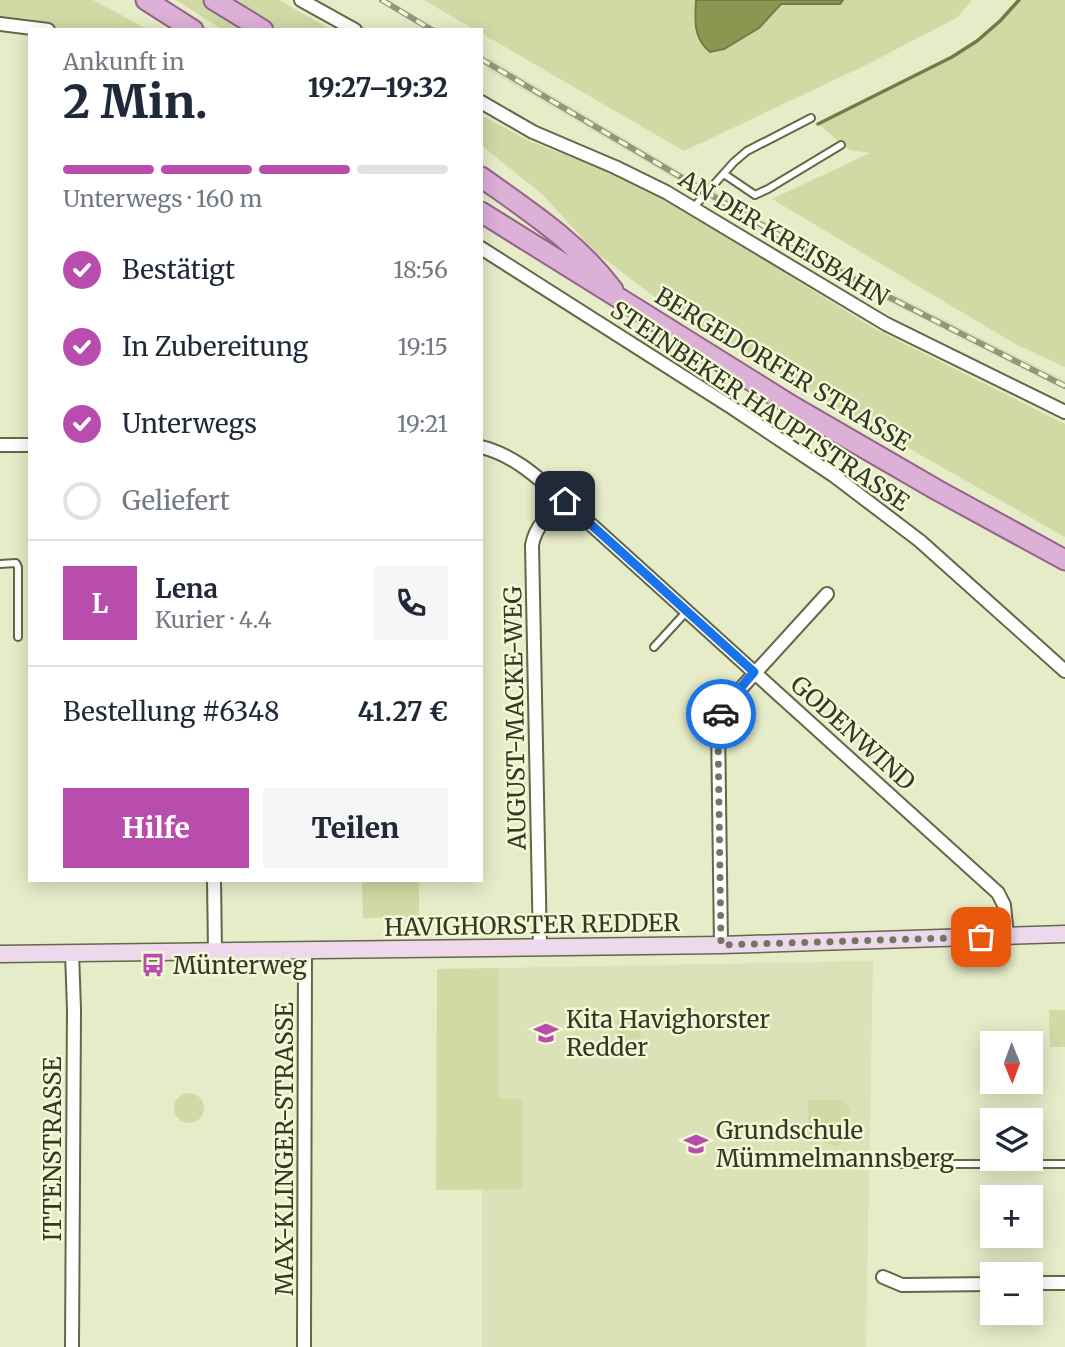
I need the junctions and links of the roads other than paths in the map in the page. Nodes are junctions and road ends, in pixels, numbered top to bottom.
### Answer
1 (214, 0) edge
2 (301, 0) edge
3 (145, 2) edge
4 (0, 24) edge
5 (32, 28) edge
6 (190, 28) edge
7 (260, 28) edge
8 (351, 28) edge
9 (483, 103) edge
10 (811, 118) dead end
11 (841, 145) dead end
12 (724, 174) junction
13 (483, 178) edge
14 (694, 208) junction
15 (483, 213) edge
16 (483, 249) edge
17 (620, 299) junction
18 (1065, 412) edge
19 (0, 445) edge
20 (28, 445) edge
21 (483, 447) edge
22 (565, 501) junction
23 (1065, 560) edge
24 (0, 564) edge
25 (827, 594) dead end
26 (687, 611) junction
27 (18, 637) dead end
28 (654, 647) dead end
29 (1065, 671) edge
30 (754, 672) junction
31 (214, 882) edge
32 (1065, 934) edge
33 (1007, 936) junction
34 (721, 945) junction
35 (540, 947) junction
36 (305, 950) junction
37 (215, 951) junction
38 (72, 952) junction
39 (0, 954) edge
40 (894, 1164) dead end
41 (1065, 1164) edge
42 (883, 1277) dead end
43 (1043, 1283) edge
44 (1065, 1283) edge
45 (980, 1284) edge
46 (72, 1347) edge
47 (304, 1347) edge

1 - 7 main road
2 - 8 street
3 - 6 main road
4 - 5 street
9 - 14 street, AN DER KREISBAHN
10 - 12 lane
11 - 12 lane
12 - 14 lane
13 - 17 main road
14 - 18 street, AN DER KREISBAHN
15 - 17 main road, BERGEDORFER STRASSE
16 - 29 street, STEINBEKER HAUPTSTRASSE
17 - 23 main road, BERGEDORFER STRASSE
19 - 20 street
21 - 22 street, GODENWIND
22 - 26 street, GODENWIND
22 - 35 street, AUGUST-MACKE-WEG
24 - 27 lane
25 - 30 street
26 - 28 lane
26 - 30 street, GODENWIND
30 - 33 street, GODENWIND
30 - 34 street
31 - 37 street
32 - 33 street, HAVIGHORSTER REDDER
33 - 34 street, HAVIGHORSTER REDDER
34 - 35 street, HAVIGHORSTER REDDER
35 - 36 street, HAVIGHORSTER REDDER
36 - 37 street, HAVIGHORSTER REDDER
36 - 47 street, MAX-KLINGER-STRASSE
37 - 38 street, HAVIGHORSTER REDDER
38 - 39 street, HAVIGHORSTER REDDER
38 - 46 street, ITTENSTRASSE
40 - 41 lane
42 - 45 street
43 - 44 street

